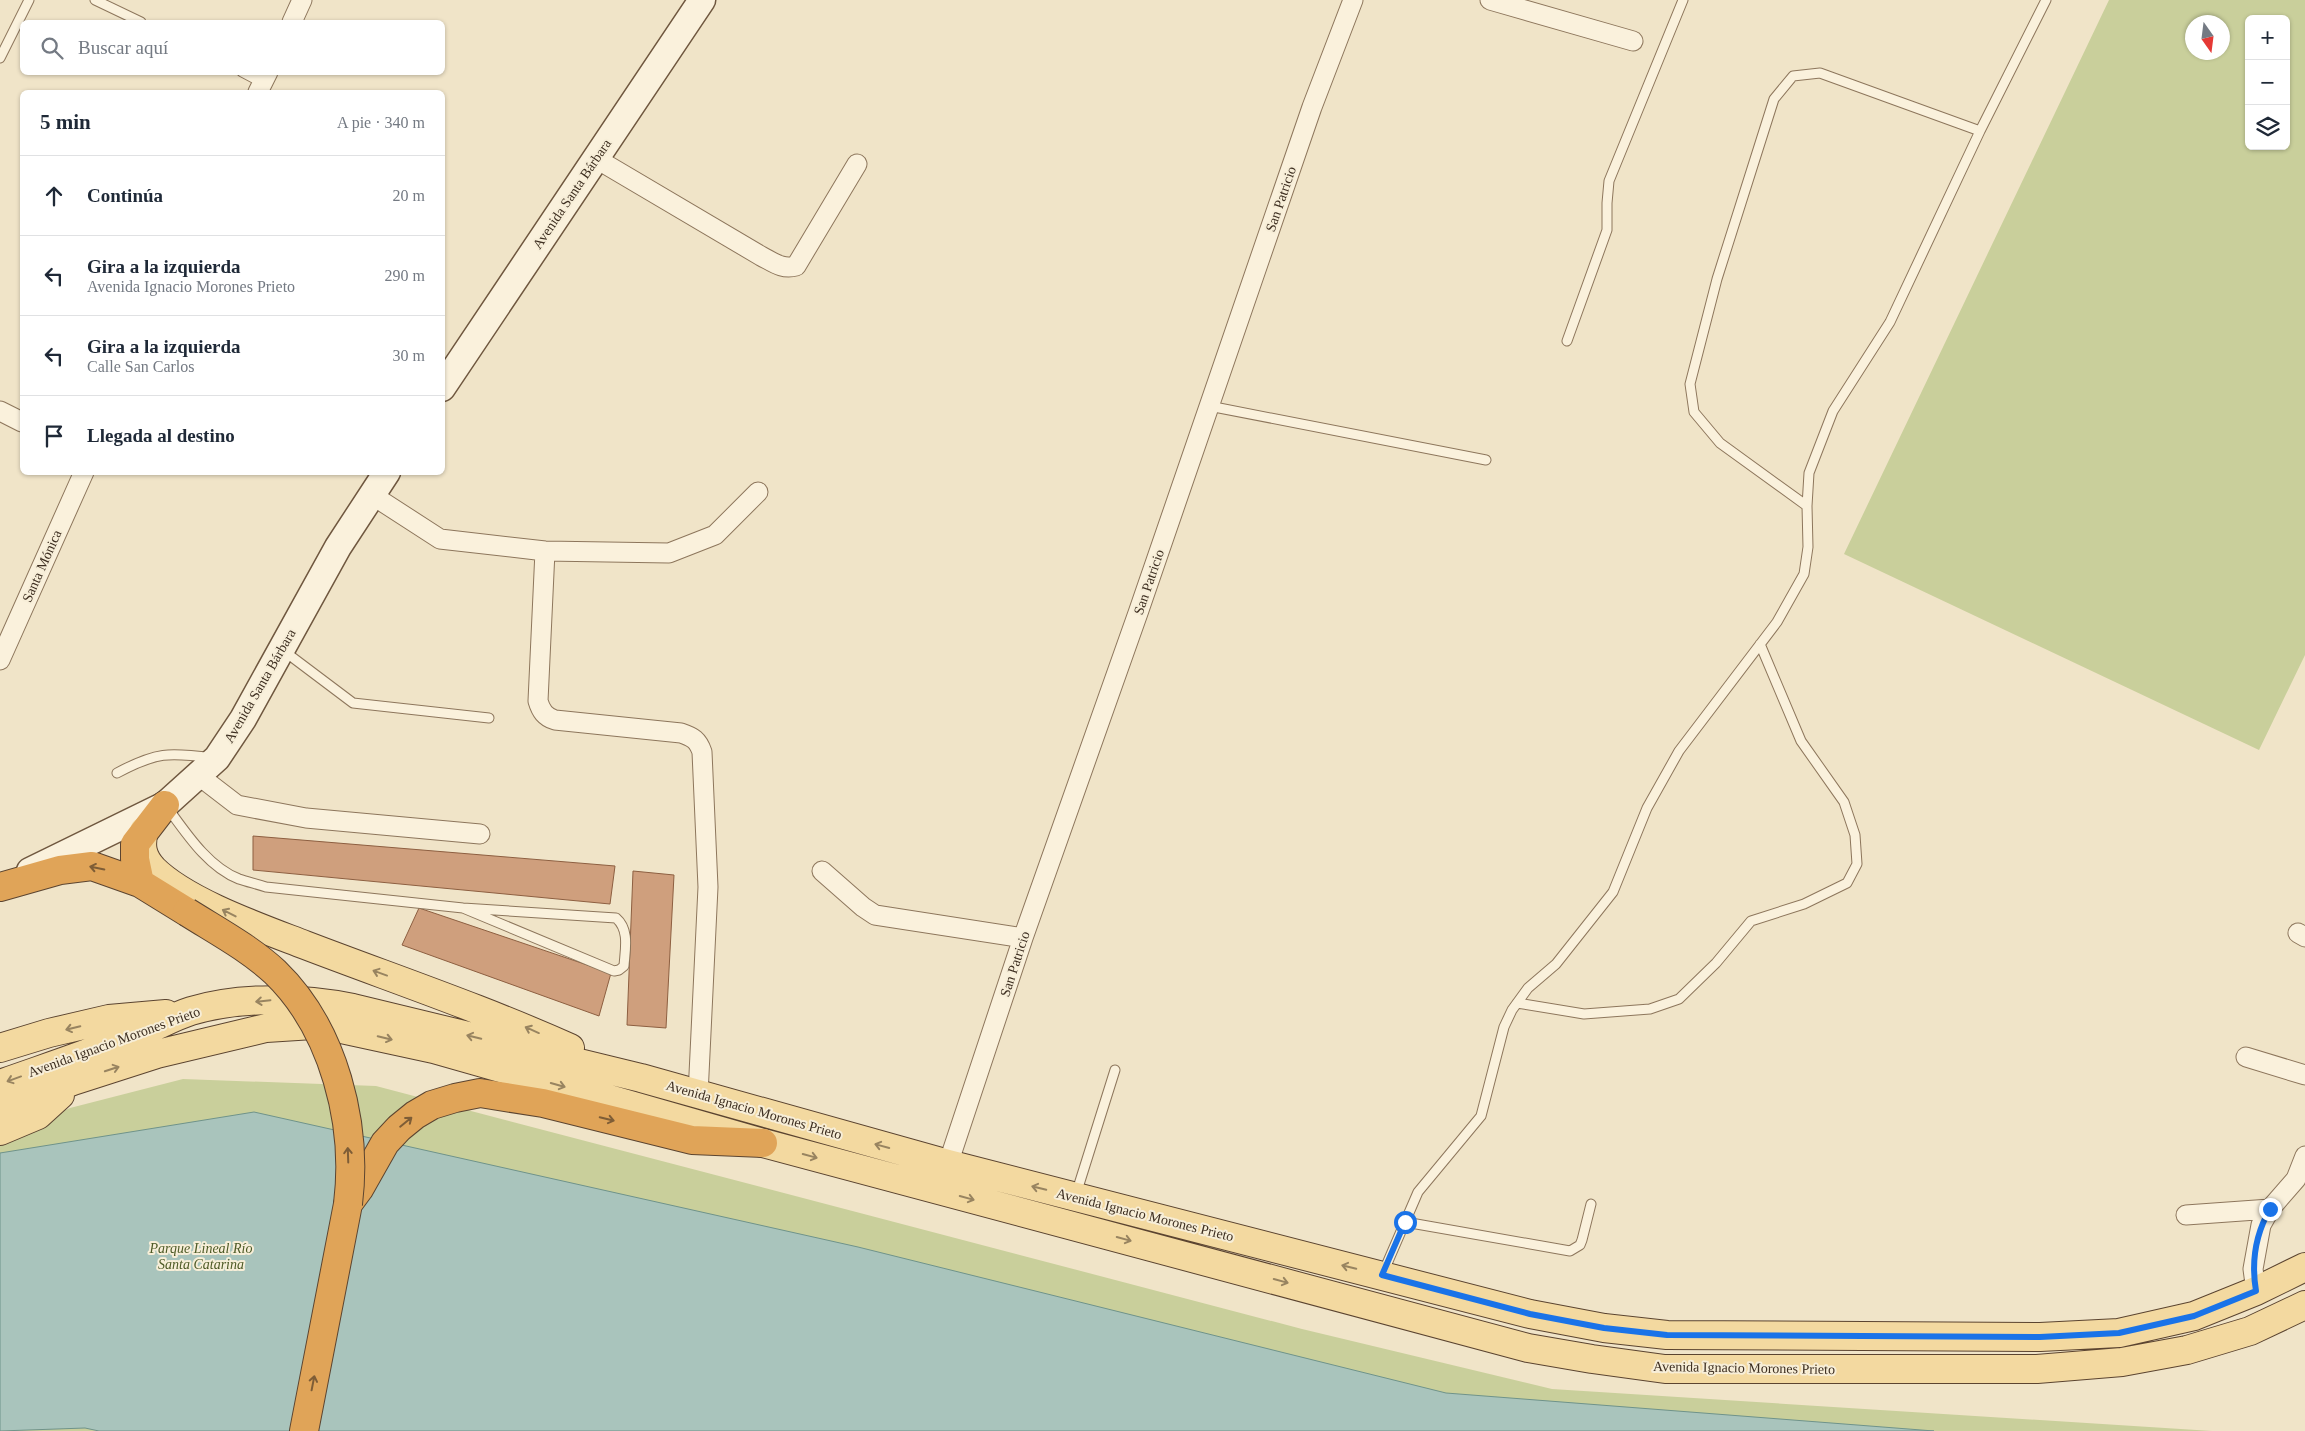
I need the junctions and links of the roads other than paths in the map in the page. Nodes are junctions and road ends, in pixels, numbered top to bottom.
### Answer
1 (29, 0) edge
2 (95, 0) edge
3 (302, 0) edge
4 (702, 0) edge
5 (1353, 0) edge
6 (1490, 0) edge
7 (1683, 0) edge
8 (2046, 0) edge
9 (136, 20) edge
10 (293, 20) edge
11 (1633, 41) dead end
12 (0, 58) edge
13 (248, 75) edge
14 (263, 83) edge
15 (1980, 131) junction
16 (595, 158) junction
17 (857, 164) dead end
18 (1566, 341) dead end
19 (445, 383) edge
20 (1209, 406) junction
21 (0, 411) edge
22 (20, 421) edge
23 (1486, 460) dead end
24 (83, 475) edge
25 (385, 475) edge
26 (758, 492) dead end
27 (372, 495) junction
28 (1807, 506) junction
29 (545, 551) junction
30 (1760, 644) junction
31 (282, 649) junction
32 (0, 660) edge
33 (489, 718) dead end
34 (207, 767) junction
35 (117, 773) dead end
36 (165, 805) junction
37 (144, 830) junction
38 (480, 834) dead end
39 (822, 871) dead end
40 (140, 883) junction
41 (0, 886) edge
42 (463, 908) junction
43 (1023, 938) junction
44 (1517, 1003) junction
45 (190, 1011) junction
46 (0, 1048) edge
47 (2246, 1057) dead end
48 (1116, 1070) dead end
49 (2305, 1075) edge
50 (641, 1078) junction
51 (73, 1081) junction
52 (0, 1084) edge
53 (698, 1095) junction
54 (0, 1109) edge
55 (0, 1131) edge
56 (763, 1143) junction
57 (2305, 1156) edge
58 (948, 1164) junction
59 (2300, 1186) edge
60 (1076, 1197) junction
61 (348, 1204) junction
62 (1591, 1204) dead end
63 (2270, 1209) junction
64 (2186, 1215) dead end
65 (1405, 1222) junction
66 (2305, 1266) edge
67 (1382, 1275) junction
68 (2256, 1291) junction
69 (2305, 1305) edge
70 (304, 1431) edge

1 - 12 lane
2 - 9 lane
3 - 10 street
4 - 16 street, Avenida Santa Bárbara
5 - 20 street, San Patricio
6 - 11 street
7 - 18 lane
8 - 15 lane
13 - 14 lane
15 - 28 lane
15 - 28 lane
16 - 17 street
16 - 19 street, Avenida Santa Bárbara
20 - 23 lane
20 - 43 street, San Patricio
21 - 22 street
24 - 32 street, Santa Mónica
25 - 27 street, Avenida Santa Bárbara
26 - 29 street
27 - 29 street
27 - 31 street, Avenida Santa Bárbara
28 - 30 lane
29 - 53 street
30 - 44 lane
30 - 44 lane
31 - 33 lane
31 - 34 street, Avenida Santa Bárbara
34 - 35 lane
34 - 36 street, Avenida Santa Bárbara
34 - 38 street
36 - 37 highway
36 - 41 street, Avenida Santa Bárbara
36 - 42 lane
37 - 40 highway
50 -> 37 main road
39 - 43 street
40 -> 41 highway
61 -> 40 highway, bridge
42 - 42 lane
43 - 58 street, San Patricio
44 - 65 lane
45 -> 46 main road
50 -> 45 main road, Avenida Ignacio Morones Prieto
45 -> 52 main road, Avenida Ignacio Morones Prieto
47 - 49 street
48 - 60 lane
50 - 53 main road, Avenida Ignacio Morones Prieto
51 - 54 main road, Avenida Ignacio Morones Prieto
51 - 55 main road
51 -> 56 main road, Avenida Ignacio Morones Prieto
58 -> 53 main road, Avenida Ignacio Morones Prieto
61 -> 56 highway
56 -> 69 main road, Avenida Ignacio Morones Prieto
57 - 59 street
60 -> 58 main road, Avenida Ignacio Morones Prieto
59 - 63 street
67 -> 60 main road, Avenida Ignacio Morones Prieto
70 -> 61 highway
62 - 65 lane
63 - 64 street
63 - 68 street
65 - 67 lane
66 - 68 main road, Avenida Ignacio Morones Prieto
67 - 68 main road, Avenida Ignacio Morones Prieto

